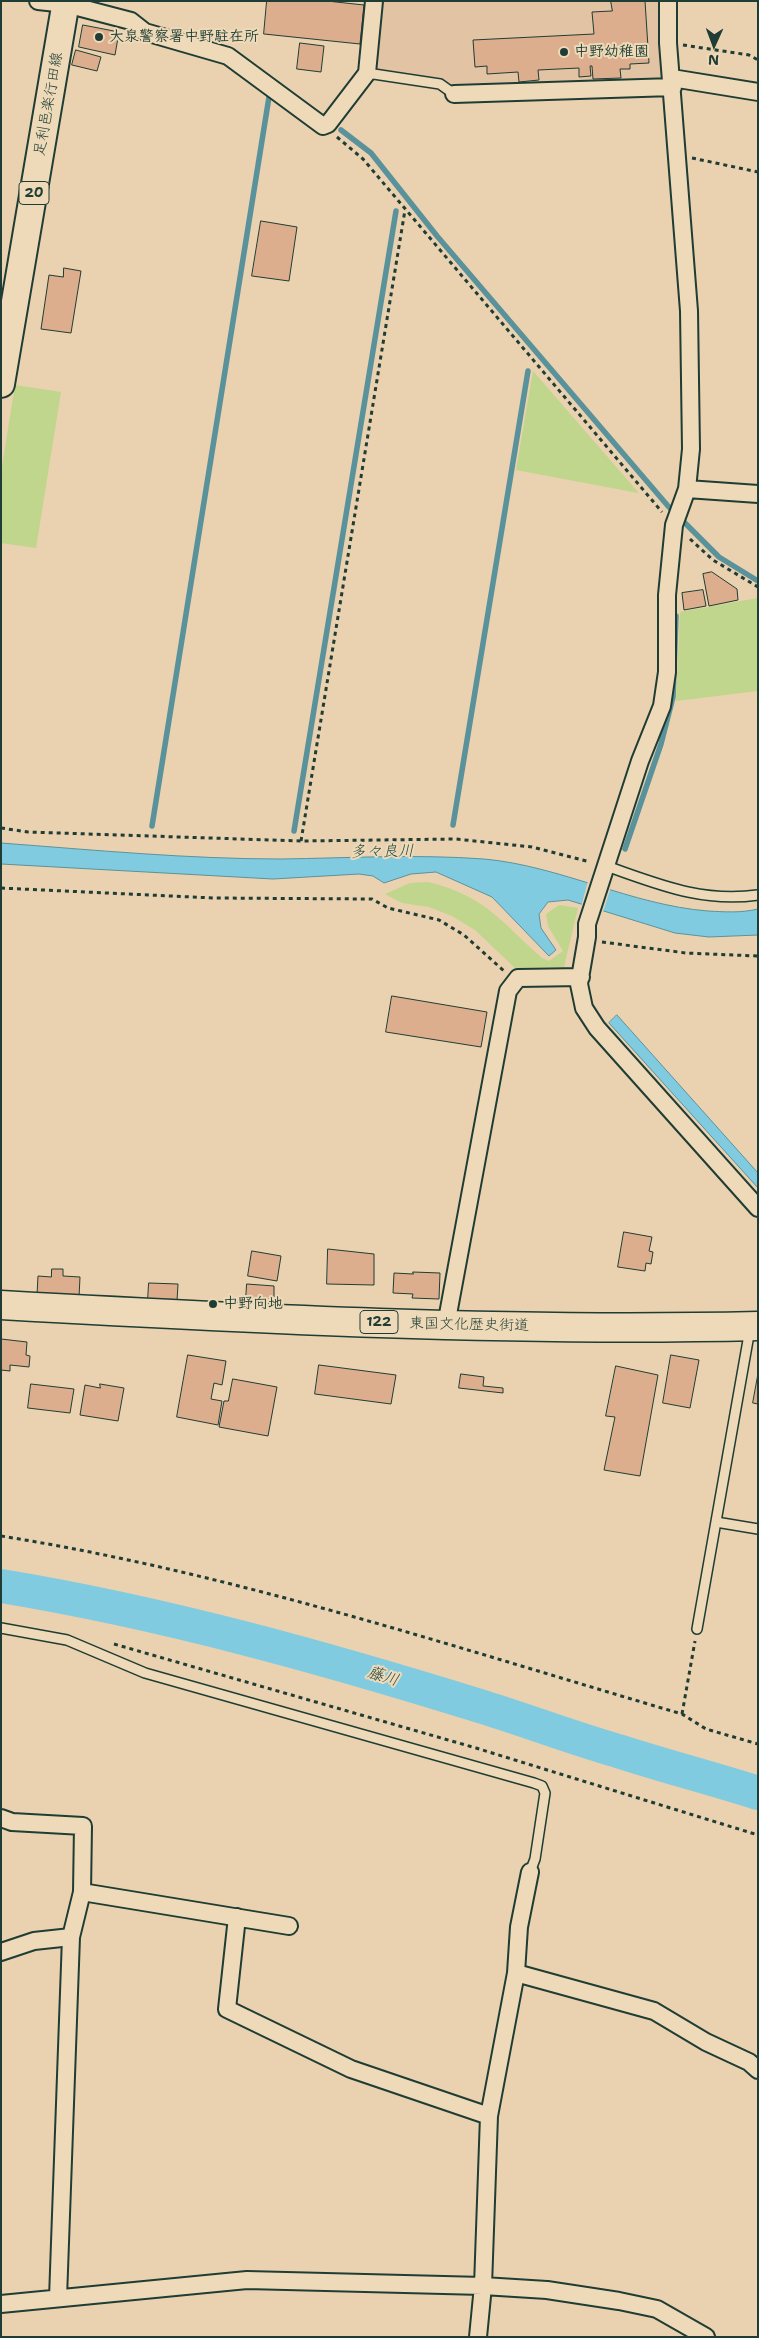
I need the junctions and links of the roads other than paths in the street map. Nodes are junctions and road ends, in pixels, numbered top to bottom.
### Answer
1 (38, 1) edge
2 (374, 1) edge
3 (668, 1) edge
4 (66, 2) edge
5 (367, 73) junction
6 (672, 83) junction
7 (758, 92) edge
8 (454, 94) joint
9 (1, 384) edge
10 (687, 489) junction
11 (758, 494) edge
12 (604, 869) junction
13 (758, 895) edge
14 (581, 977) junction
15 (758, 1208) edge
16 (1, 1304) edge
17 (446, 1325) junction
18 (754, 1326) edge
19 (716, 1522) junction
20 (758, 1529) edge
21 (1, 1628) edge
22 (697, 1629) road end
23 (1, 1818) edge
24 (530, 1872) joint
25 (82, 1892) junction
26 (237, 1917) junction
27 (289, 1926) dead end
28 (72, 1937) junction
29 (1, 1952) edge
30 (516, 1973) junction
31 (758, 2070) edge
32 (489, 2116) junction
33 (483, 2286) junction
34 (58, 2298) junction
35 (1, 2304) edge
36 (478, 2337) edge
37 (706, 2337) edge

1 - 4 street
2 - 5 street
3 - 6 street
4 - 5 street
4 - 9 main road, 足利邑楽行田線 / 20
5 - 8 lane
6 - 7 street
6 - 8 street
6 - 10 street
10 - 11 street
10 - 12 street
12 - 13 lane
12 - 14 street
14 - 15 street
14 - 17 street
16 - 17 highway, 東国文化歴史街道 / 122
17 - 18 highway, 東国文化歴史街道 / 122
18 - 19 lane
19 - 20 lane
19 - 22 lane
21 - 24 lane
23 - 25 street
24 - 30 street
25 - 26 street
25 - 28 street
26 - 27 street
26 - 32 street
28 - 29 street
28 - 34 street
30 - 31 street
30 - 32 street
32 - 33 street
33 - 34 street
33 - 36 street
33 - 37 street
34 - 35 street

